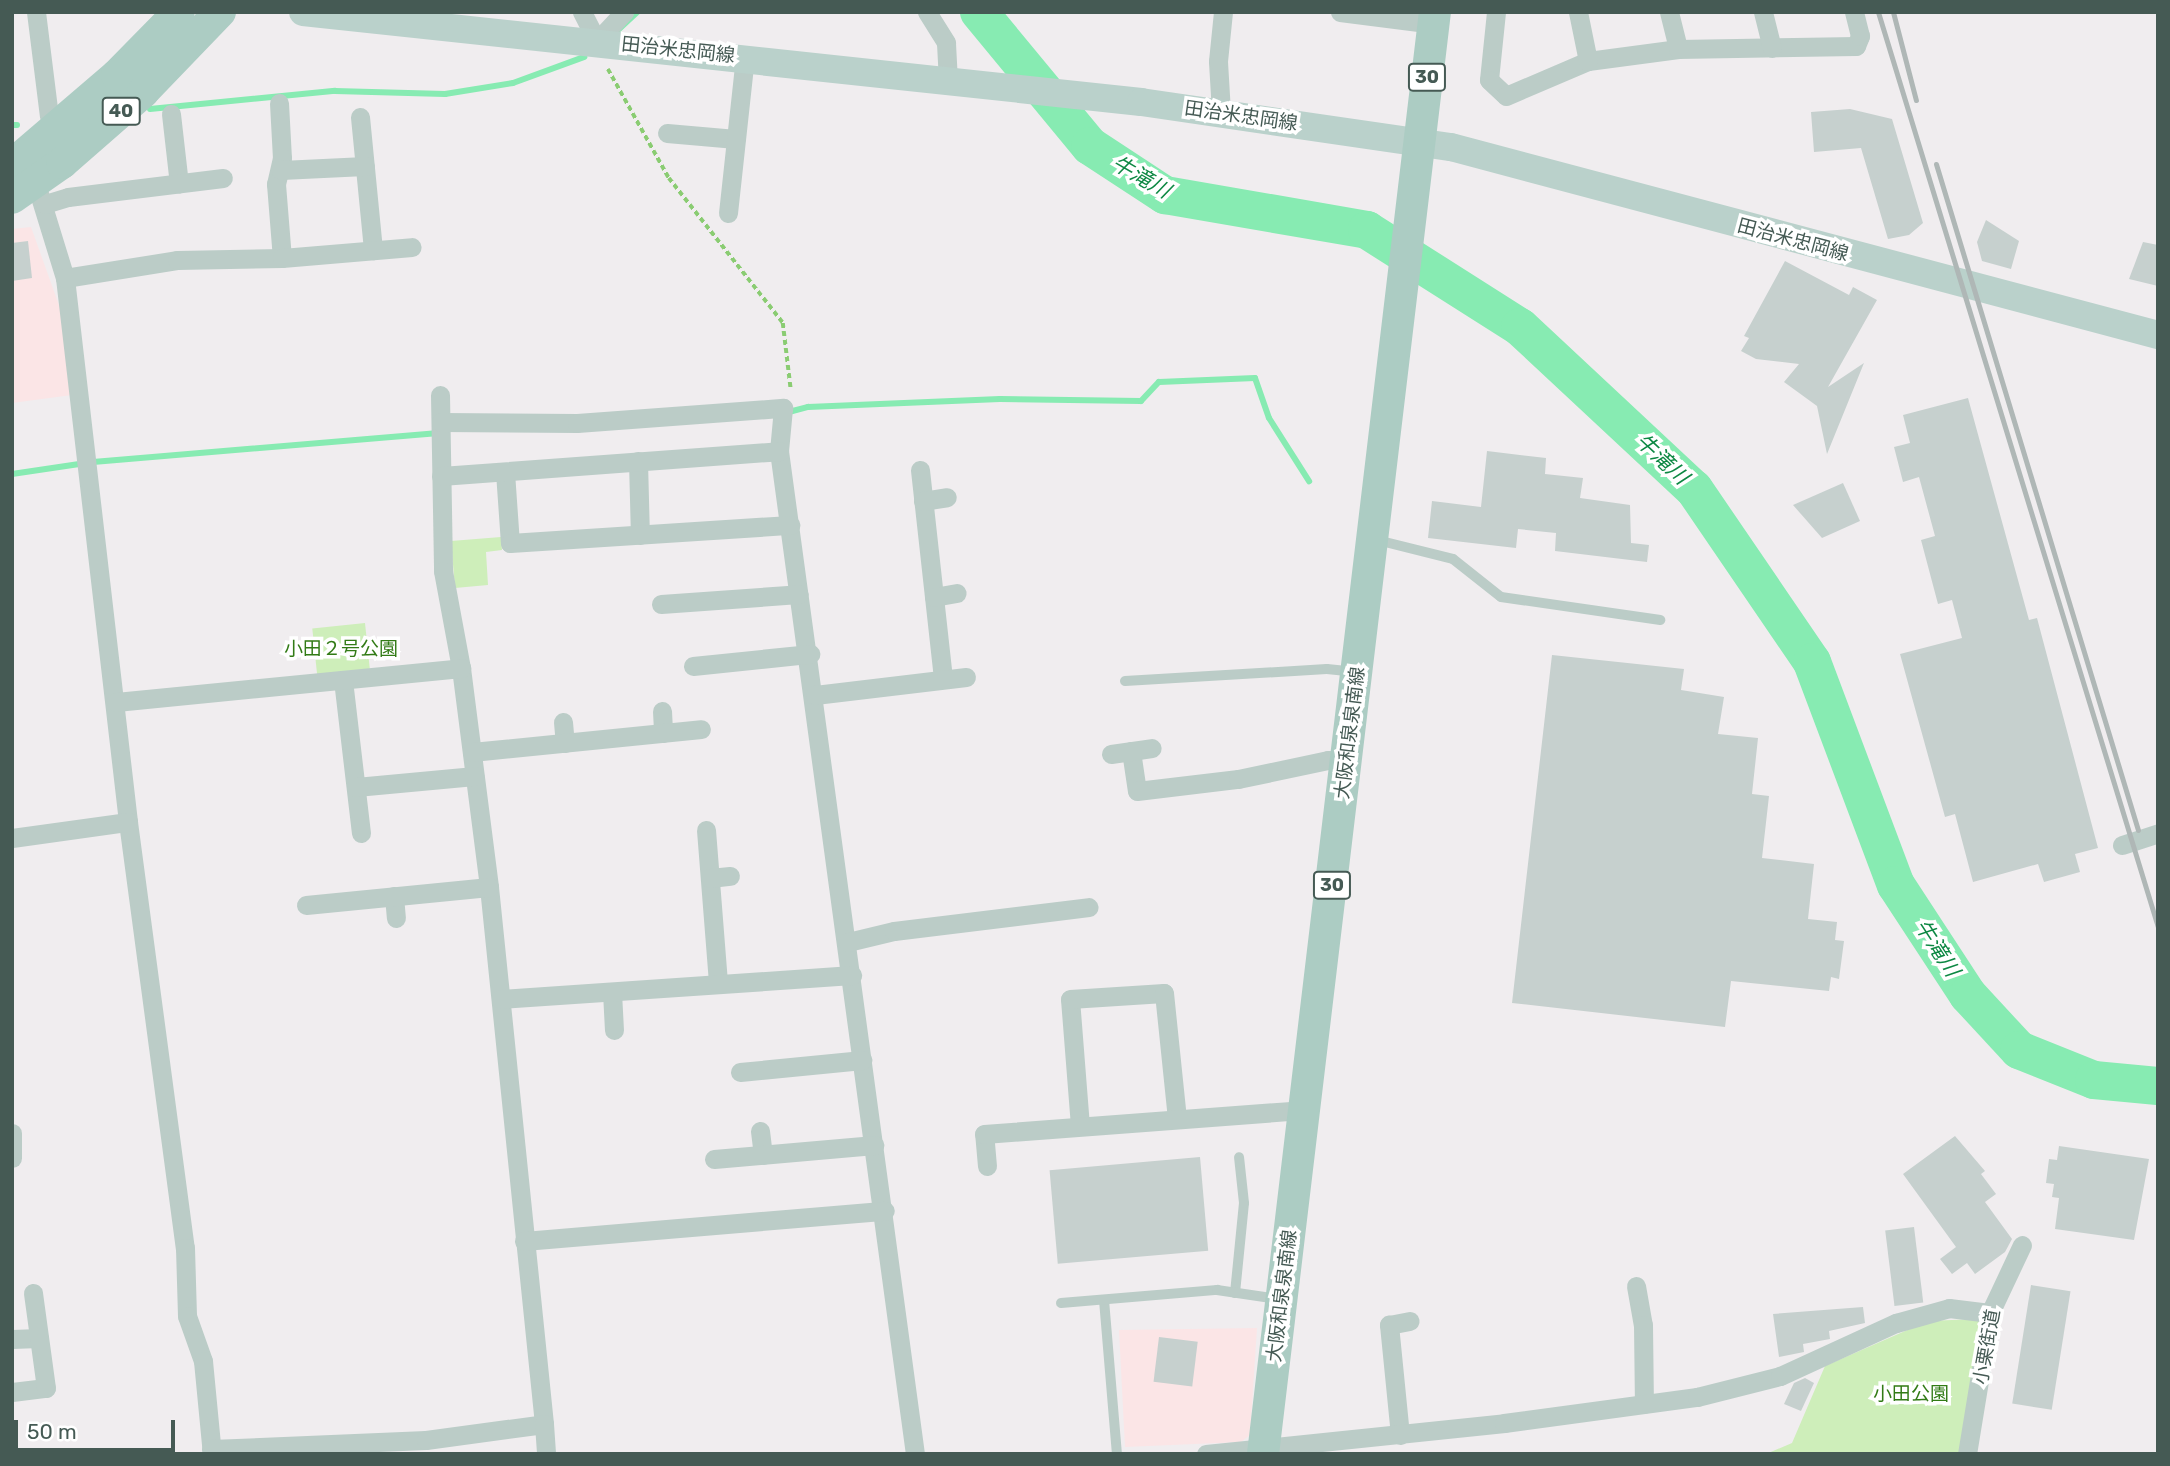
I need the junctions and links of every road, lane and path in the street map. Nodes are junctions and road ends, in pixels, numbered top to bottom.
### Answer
1 (36, 12) edge
2 (179, 12) edge
3 (220, 12) edge
4 (303, 12) edge
5 (582, 12) edge
6 (624, 12) edge
7 (927, 12) edge
8 (1223, 12) edge
9 (1340, 12) edge
10 (1496, 12) edge
11 (1578, 12) edge
12 (1669, 12) edge
13 (1763, 12) edge
14 (1854, 12) edge
15 (1434, 18) edge
16 (597, 41) junction
17 (1678, 48) junction
18 (1772, 48) junction
19 (745, 57) junction
20 (1588, 61) junction
21 (948, 82) junction
22 (279, 103) dead end
23 (1221, 112) junction
24 (171, 114) dead end
25 (49, 117) dead end
26 (360, 117) dead end
27 (667, 133) dead end
28 (736, 139) junction
29 (1421, 142) junction
30 (365, 166) junction
31 (281, 170) junction
32 (223, 178) dead end
33 (26, 181) edge
34 (179, 184) junction
35 (729, 213) dead end
36 (412, 247) dead end
37 (373, 250) junction
38 (282, 258) junction
39 (65, 278) junction
40 (2158, 335) edge
41 (440, 395) dead end
42 (782, 413) junction
43 (441, 430) junction
44 (779, 451) junction
45 (638, 461) junction
46 (920, 470) dead end
47 (505, 471) junction
48 (441, 476) junction
49 (947, 497) dead end
50 (923, 500) junction
51 (790, 525) junction
52 (640, 535) junction
53 (1373, 540) junction
54 (957, 593) dead end
55 (799, 594) junction
56 (934, 597) junction
57 (661, 604) dead end
58 (1660, 620) dead end
59 (810, 654) junction
60 (693, 666) dead end
61 (461, 668) junction
62 (1358, 672) junction
63 (966, 677) dead end
64 (343, 680) junction
65 (943, 680) junction
66 (1125, 681) dead end
67 (815, 695) junction
68 (116, 702) junction
69 (662, 711) dead end
70 (563, 722) dead end
71 (701, 729) dead end
72 (663, 733) junction
73 (565, 743) junction
74 (1152, 748) dead end
75 (1131, 751) junction
76 (472, 752) junction
77 (1111, 754) dead end
78 (1346, 762) junction
79 (474, 776) junction
80 (356, 787) junction
81 (128, 822) junction
82 (706, 831) dead end
83 (361, 833) dead end
84 (2158, 833) edge
85 (12, 838) edge
86 (2122, 845) dead end
87 (730, 876) dead end
88 (710, 878) junction
89 (489, 887) junction
90 (394, 897) junction
91 (306, 905) dead end
92 (1088, 907) dead end
93 (396, 918) dead end
94 (848, 942) junction
95 (852, 975) junction
96 (718, 984) junction
97 (612, 992) junction
98 (501, 999) junction
99 (614, 1030) dead end
100 (862, 1060) junction
101 (740, 1072) dead end
102 (1305, 1110) junction
103 (1177, 1118) junction
104 (1080, 1126) junction
105 (760, 1131) dead end
106 (12, 1133) edge
107 (874, 1145) junction
108 (763, 1155) junction
109 (1239, 1157) dead end
110 (12, 1158) edge
111 (714, 1159) dead end
112 (987, 1166) dead end
113 (885, 1211) junction
114 (524, 1241) junction
115 (2022, 1245) dead end
116 (1636, 1286) dead end
117 (33, 1293) dead end
118 (1235, 1293) junction
119 (1104, 1300) junction
120 (1282, 1300) junction
121 (1061, 1303) dead end
122 (1990, 1313) junction
123 (1410, 1321) dead end
124 (39, 1338) junction
125 (12, 1339) edge
126 (12, 1392) edge
127 (1644, 1404) junction
128 (544, 1424) junction
129 (1401, 1435) junction
130 (427, 1447) edge
131 (211, 1452) edge
132 (1263, 1452) edge
133 (546, 1454) edge
134 (915, 1454) edge
135 (1118, 1454) edge
136 (1206, 1454) edge
137 (1967, 1454) edge

1 - 25 street
2 - 33 main road, 40
3 - 33 main road, 40
4 - 16 main road, 田治米忠岡線
5 - 16 street
6 - 16 street
7 - 21 street
8 - 23 street
9 - 15 street
10 - 20 street
11 - 20 street
12 - 17 street
13 - 18 street
14 - 18 street
15 - 29 main road, 大阪和泉泉南線 / 30
16 - 19 main road, 田治米忠岡線
16 - 42 path
17 - 18 street
17 - 20 street
19 - 21 main road, 田治米忠岡線
19 - 28 street
21 - 23 main road, 田治米忠岡線
22 - 31 street
23 - 29 main road, 田治米忠岡線
24 - 34 street
26 - 30 street
27 - 28 street
28 - 35 street
29 - 40 main road, 田治米忠岡線
29 - 53 main road, 大阪和泉泉南線 / 30
30 - 31 street
30 - 37 street
31 - 38 street
32 - 34 street
33 - 34 street
33 - 39 street
36 - 37 street
37 - 38 street
38 - 39 street
39 - 68 street
41 - 43 street
42 - 43 street
42 - 44 street
43 - 48 street
44 - 45 street
44 - 51 street
45 - 47 street
45 - 52 street
46 - 50 street
47 - 48 street
47 - 52 street
48 - 61 street
49 - 50 street
50 - 56 street
51 - 52 street
51 - 55 street
53 - 58 lane
53 - 62 main road, 大阪和泉泉南線 / 30
54 - 56 street
55 - 57 street
55 - 59 street
56 - 65 street
59 - 60 street
59 - 67 street
61 - 64 street
61 - 76 street
62 - 66 lane
62 - 78 main road, 大阪和泉泉南線 / 30
63 - 65 street
64 - 68 street
64 - 80 street
65 - 67 street
67 - 94 street
68 - 81 street
69 - 72 street
70 - 73 street
71 - 72 street
72 - 73 street
73 - 76 street
74 - 75 street
75 - 77 street
75 - 78 street
76 - 79 street
78 - 102 main road, 大阪和泉泉南線 / 30
79 - 80 street
79 - 89 street
80 - 83 street
81 - 85 street
81 - 131 street
82 - 88 street
84 - 86 street
87 - 88 street
88 - 96 street
89 - 90 street
89 - 98 street
90 - 91 street
90 - 93 street
92 - 94 street
94 - 95 street
95 - 96 street
95 - 100 street
96 - 97 street
97 - 98 street
97 - 99 street
98 - 114 street
100 - 101 street
100 - 107 street
102 - 103 street
102 - 120 main road, 大阪和泉泉南線 / 30
103 - 104 street
103 - 104 street
104 - 112 street
105 - 108 street
106 - 110 street
107 - 108 street
107 - 113 street
108 - 111 street
109 - 118 lane
113 - 114 street
113 - 134 street
114 - 128 street
115 - 122 street, 小栗街道
116 - 127 street
117 - 124 street
118 - 119 lane
118 - 120 lane
119 - 121 lane
119 - 135 lane
120 - 132 main road, 大阪和泉泉南線 / 30
122 - 127 street
122 - 137 street, 小栗街道
123 - 129 street
124 - 125 street
124 - 126 street
127 - 129 street
128 - 130 street
128 - 133 street
129 - 132 street
130 - 131 street
132 - 136 street

